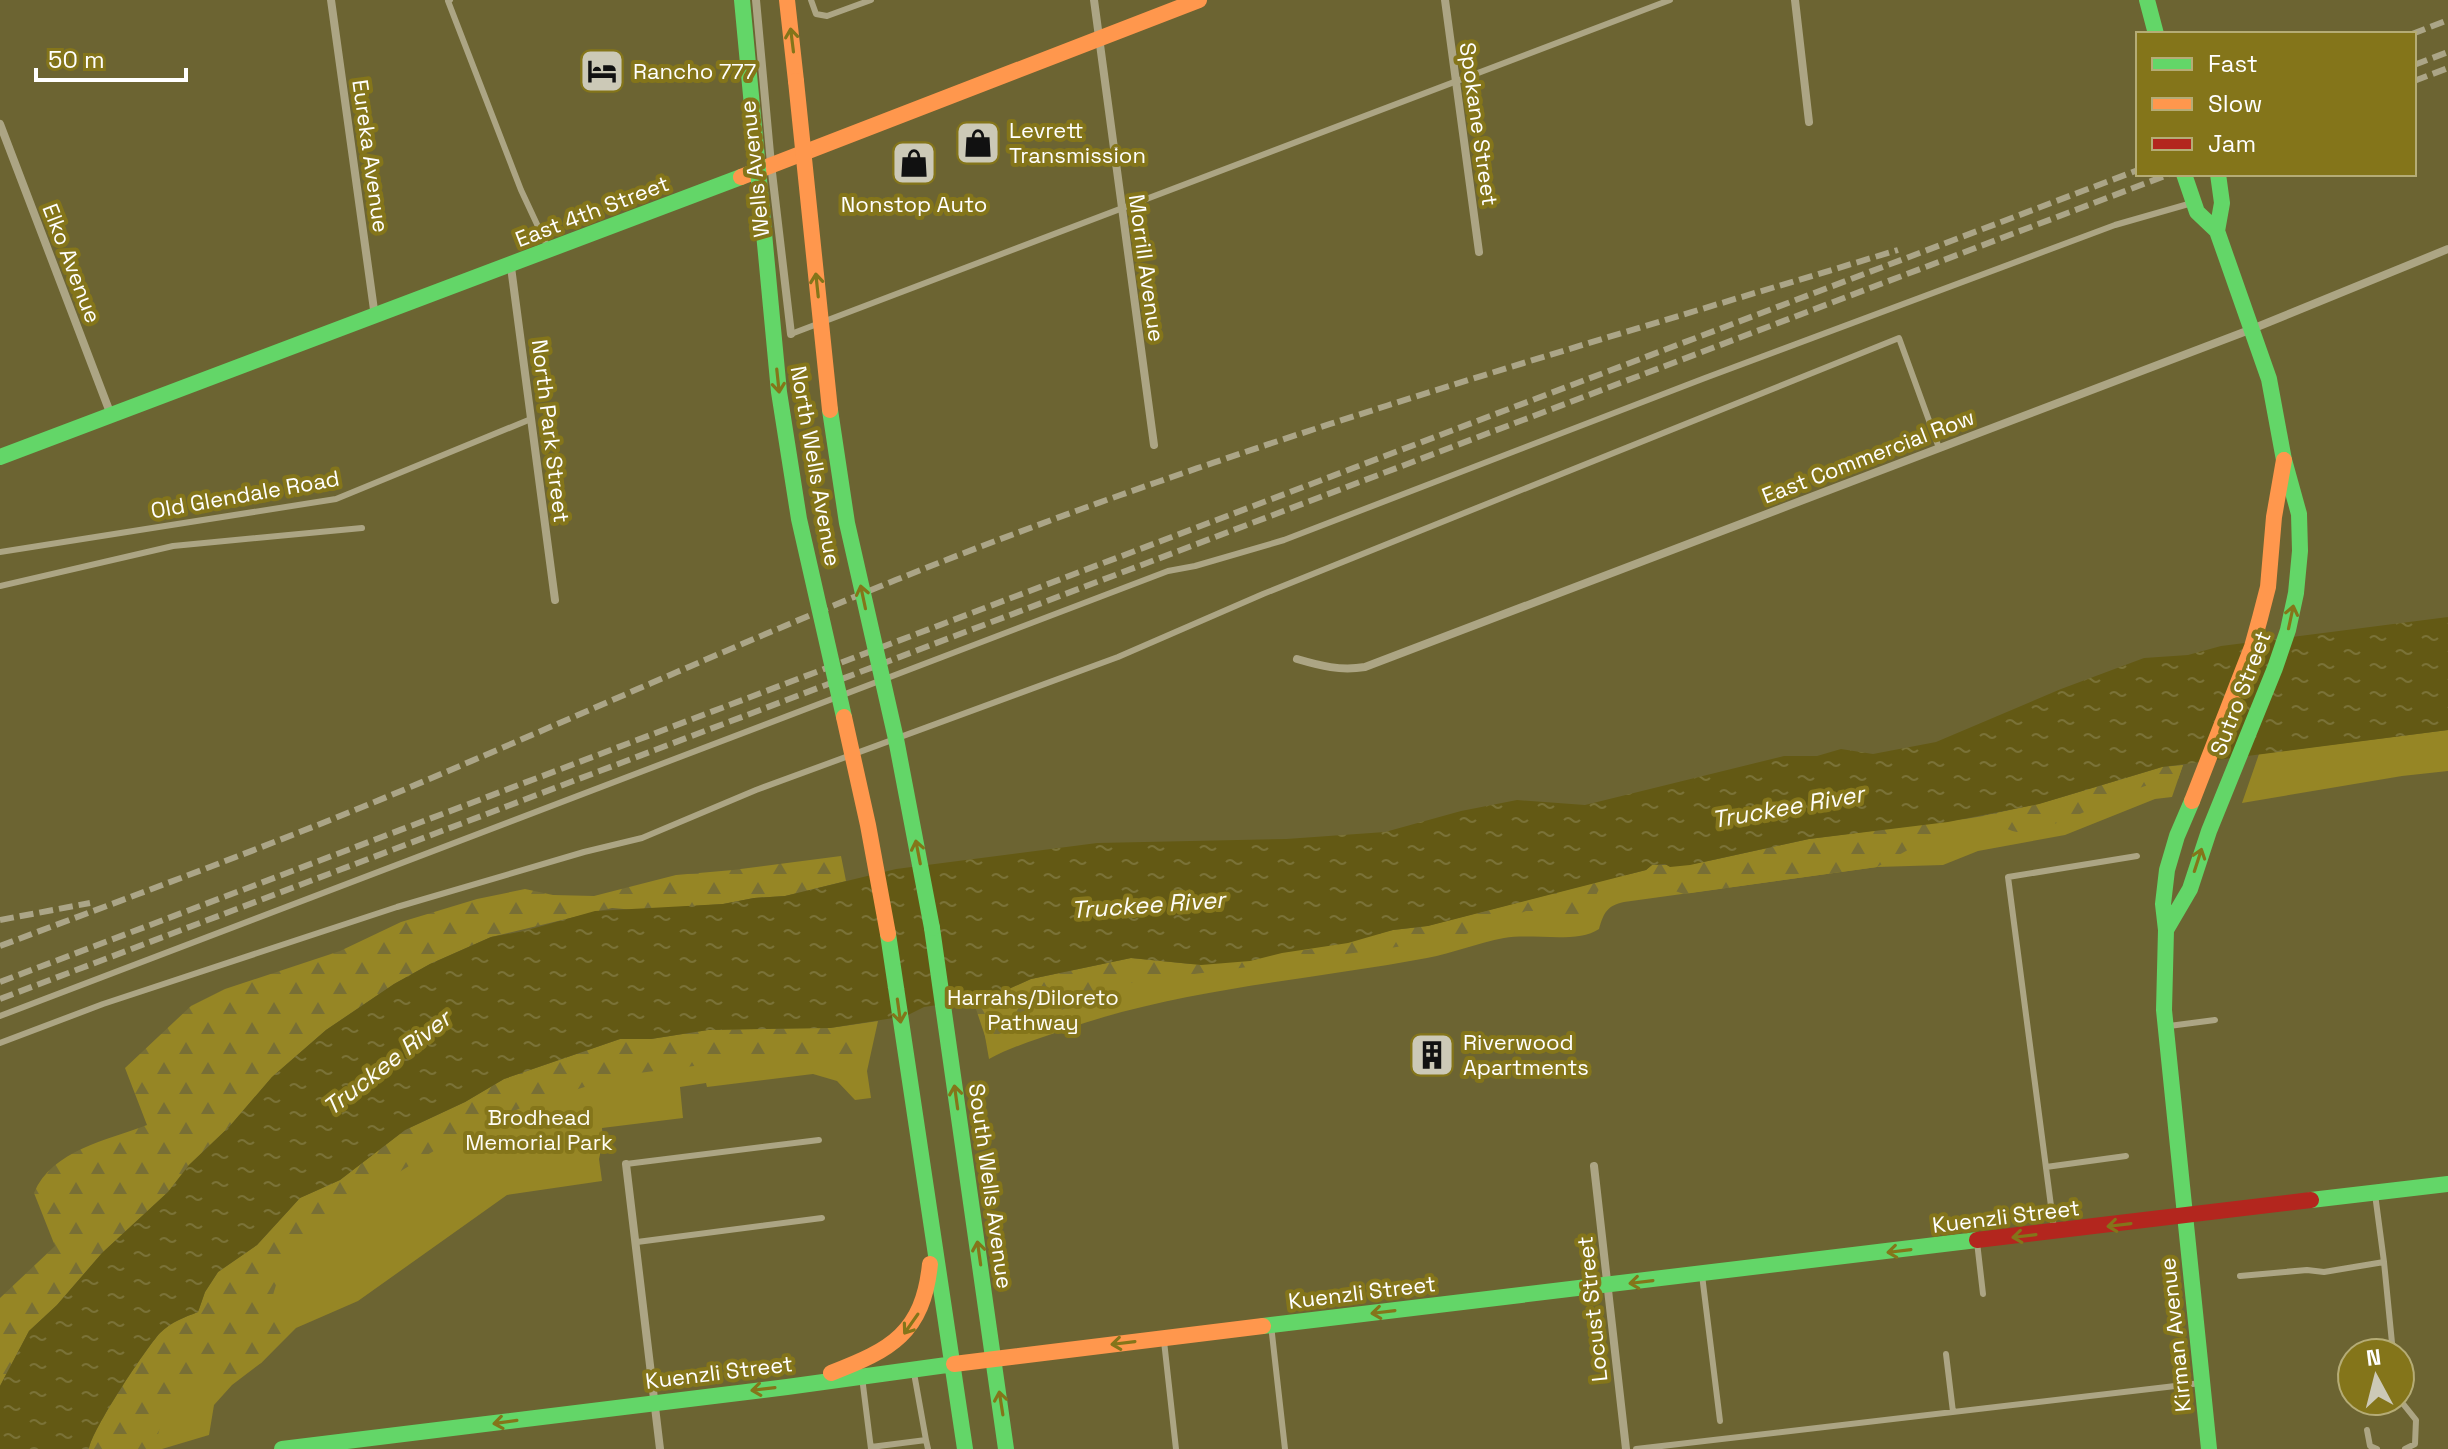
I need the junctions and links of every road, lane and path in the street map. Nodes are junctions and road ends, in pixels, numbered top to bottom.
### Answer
1 (331, 0) edge
2 (449, 0) edge
3 (742, 0) edge
4 (756, 0) edge
5 (787, 0) edge
6 (811, 0) edge
7 (871, 0) edge
8 (1094, 0) edge
9 (1199, 0) edge
10 (1445, 0) edge
11 (1670, 0) edge
12 (1795, 0) edge
13 (2147, 0) edge
14 (1174, 4) edge
15 (2155, 32) edge
16 (1098, 39) junction
17 (1455, 81) junction
18 (1809, 122) dead end
19 (0, 124) edge
20 (771, 164) junction
21 (2185, 176) edge
22 (2218, 176) edge
23 (2192, 203) junction
24 (1121, 208) junction
25 (2217, 231) junction
26 (2448, 249) edge
27 (549, 250) junction
28 (1479, 252) dead end
29 (511, 266) junction
30 (375, 318) junction
31 (2252, 329) junction
32 (791, 334) joint
33 (111, 415) junction
34 (531, 419) junction
35 (1154, 445) dead end
36 (1939, 448) junction
37 (0, 457) edge
38 (2284, 460) junction
39 (362, 528) dead end
40 (0, 552) edge
41 (0, 586) edge
42 (555, 600) dead end
43 (1297, 659) dead end
44 (2137, 856) dead end
45 (932, 928) joint
46 (2166, 930) junction
47 (0, 1016) edge
48 (2215, 1020) dead end
49 (2165, 1027) junction
50 (0, 1043) edge
51 (819, 1140) dead end
52 (2126, 1156) dead end
53 (626, 1164) joint
54 (1594, 1166) dead end
55 (2046, 1167) junction
56 (2448, 1184) edge
57 (2375, 1193) junction
58 (2183, 1217) junction
59 (822, 1218) dead end
60 (930, 1223) junction
61 (2054, 1233) junction
62 (637, 1242) junction
63 (1977, 1242) junction
64 (2384, 1262) junction
65 (1702, 1275) junction
66 (2240, 1276) dead end
67 (1606, 1286) junction
68 (1983, 1294) dead end
69 (1271, 1325) junction
70 (2391, 1337) edge
71 (1163, 1338) junction
72 (1946, 1354) dead end
73 (994, 1358) junction
74 (951, 1365) junction
75 (914, 1370) junction
76 (862, 1377) junction
77 (2202, 1383) junction
78 (799, 1385) junction
79 (654, 1402) junction
80 (1953, 1412) junction
81 (2414, 1417) edge
82 (1720, 1421) dead end
83 (2367, 1430) dead end
84 (926, 1440) junction
85 (330, 1446) edge
86 (871, 1448) edge
87 (282, 1449) edge
88 (660, 1449) edge
89 (928, 1449) edge
90 (965, 1449) edge
91 (1006, 1449) edge
92 (1176, 1449) edge
93 (1285, 1449) edge
94 (1626, 1449) edge
95 (1636, 1449) edge
96 (2209, 1449) edge
97 (2377, 1449) edge
98 (2405, 1449) edge

1 - 30 street, Eureka Avenue
2 - 27 lane
3 -> 60 main road, North Wells Avenue, bridge
4 - 20 street, Wells Avenue
45 -> 5 main road, North Wells Avenue, bridge
6 - 7 lane
8 - 16 street, Morrill Avenue
9 - 14 main road, East 4th Street
10 - 17 street, Spokane Street
11 - 17 lane
12 - 18 street
13 - 15 main road
14 - 16 main road, East 4th Street
16 - 20 main road, East 4th Street
16 - 24 street, Morrill Avenue
17 - 24 lane
17 - 28 street, Spokane Street
19 - 33 street, Elko Avenue
20 - 27 main road, East 4th Street
20 - 32 street, Wells Avenue
21 - 23 main road, Sutro Street
22 - 25 main road, Sutro Street
23 - 25 main road, Sutro Street
23 - 47 lane
24 - 32 lane
24 - 35 street, Morrill Avenue
25 - 31 main road, Sutro Street
26 - 31 street, East Commercial Row
27 - 29 main road, East 4th Street
29 - 30 main road, East 4th Street
29 - 34 street, North Park Street
30 - 33 main road, East 4th Street
31 - 36 street, East Commercial Row
31 - 38 main road, Sutro Street
33 - 37 main road, East 4th Street
34 - 40 lane, Old Glendale Road
34 - 42 street, North Park Street
36 - 43 street, East Commercial Row
36 - 50 lane
38 - 46 main road, Sutro Street
46 -> 38 main road, Sutro Street
39 - 41 lane
44 - 55 lane
73 -> 45 main road, South Wells Avenue
46 - 49 main road, Sutro Street
48 - 49 lane
49 - 58 main road, Sutro Street
51 - 53 lane
52 - 55 lane
53 - 62 street
54 - 67 street, Locust Street
55 - 61 lane
56 - 57 main road, Kuenzli Street
57 - 58 main road, Kuenzli Street
57 - 64 lane
58 -> 61 main road, Kuenzli Street
58 - 77 main road, Kirman Avenue
59 - 62 lane
60 - 74 main road
60 -> 78 main road
61 -> 63 main road, Kuenzli Street
62 - 79 street
63 -> 65 main road, Kuenzli Street
63 - 68 lane
64 - 66 lane
64 - 70 lane
65 -> 67 main road, Kuenzli Street
65 - 82 lane
67 -> 69 main road, Kuenzli Street
67 - 94 street, Locust Street
69 - 71 main road, Kuenzli Street
69 - 93 lane
71 -> 73 main road, Kuenzli Street
71 - 92 lane
72 - 80 lane
73 - 74 main road, Kuenzli Street
91 -> 73 main road, South Wells Avenue
74 - 75 main road, Kuenzli Street
74 - 90 main road
75 - 76 main road, Kuenzli Street
75 - 84 lane
76 - 78 main road, Kuenzli Street
76 - 86 lane
77 - 80 lane
77 - 96 main road, Kirman Avenue
78 -> 79 main road, Kuenzli Street
79 -> 85 main road, Kuenzli Street
79 - 88 street
80 - 95 lane
81 - 98 lane
83 - 97 lane
84 - 86 lane
84 - 89 lane
85 - 87 main road, Kuenzli Street

